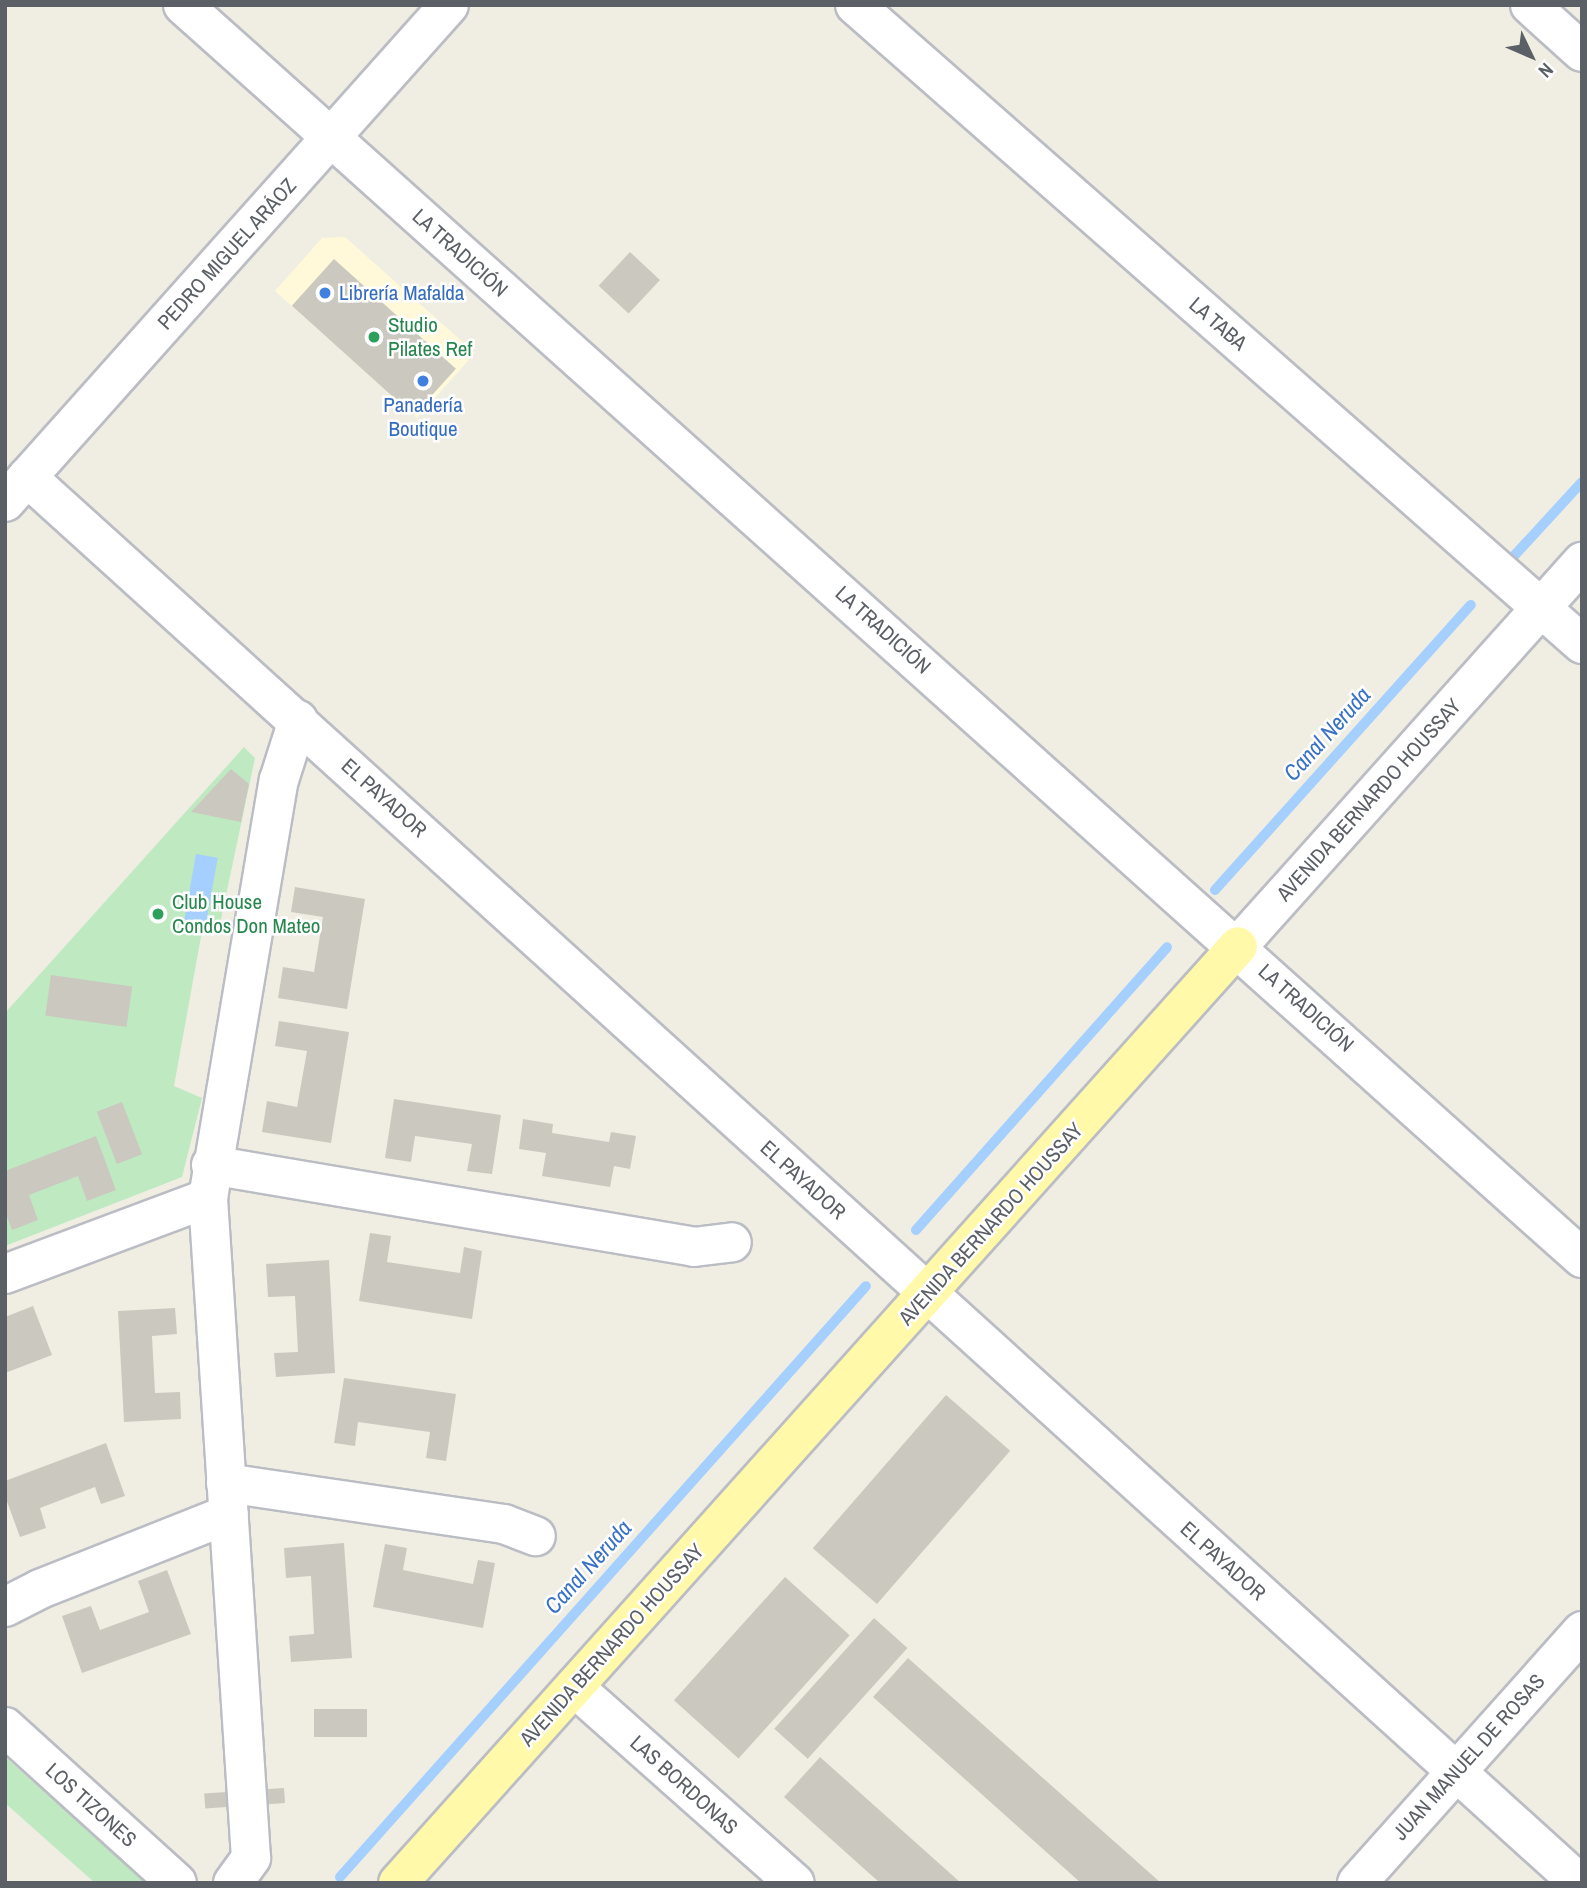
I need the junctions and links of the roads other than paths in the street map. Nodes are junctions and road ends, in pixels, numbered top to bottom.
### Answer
1 (183, 5) edge
2 (449, 5) edge
3 (855, 5) edge
4 (1530, 5) edge
5 (1582, 52) edge
6 (331, 138) junction
7 (16, 489) edge
8 (1582, 562) edge
9 (1541, 607) junction
10 (1582, 644) edge
11 (298, 720) junction
12 (1238, 947) junction
13 (209, 1181) junction
14 (732, 1242) dead end
15 (1582, 1258) edge
16 (5, 1274) edge
17 (929, 1294) junction
18 (228, 1498) junction
19 (536, 1536) dead end
20 (5, 1607) edge
21 (1582, 1631) edge
22 (574, 1687) junction
23 (5, 1727) edge
24 (1455, 1772) junction
25 (177, 1883) edge
26 (233, 1883) edge
27 (398, 1883) edge
28 (795, 1883) edge
29 (1357, 1883) edge
30 (1579, 1883) edge

1 - 6 street, LA TRADICIÓN
2 - 6 street, PEDRO MIGUEL ARÁOZ
3 - 9 street, LA TABA
4 - 5 street
6 - 7 street, PEDRO MIGUEL ARÁOZ
6 - 12 street, LA TRADICIÓN
7 - 11 street, EL PAYADOR
8 - 9 street, AVENIDA BERNARDO HOUSSAY
9 - 10 street, LA TABA
9 - 12 street, AVENIDA BERNARDO HOUSSAY
11 - 13 street
11 - 17 street, EL PAYADOR
12 - 15 street, LA TRADICIÓN
12 - 17 main road, AVENIDA BERNARDO HOUSSAY
13 - 14 street
13 - 16 street
13 - 18 street
17 - 22 main road, AVENIDA BERNARDO HOUSSAY
17 - 24 street, EL PAYADOR
18 - 19 street
18 - 20 street
18 - 26 street
21 - 24 street, JUAN MANUEL DE ROSAS
22 - 27 main road, AVENIDA BERNARDO HOUSSAY
22 - 28 street, LAS BORDONAS
23 - 25 street, LOS TIZONES
24 - 29 street, JUAN MANUEL DE ROSAS
24 - 30 street, EL PAYADOR

